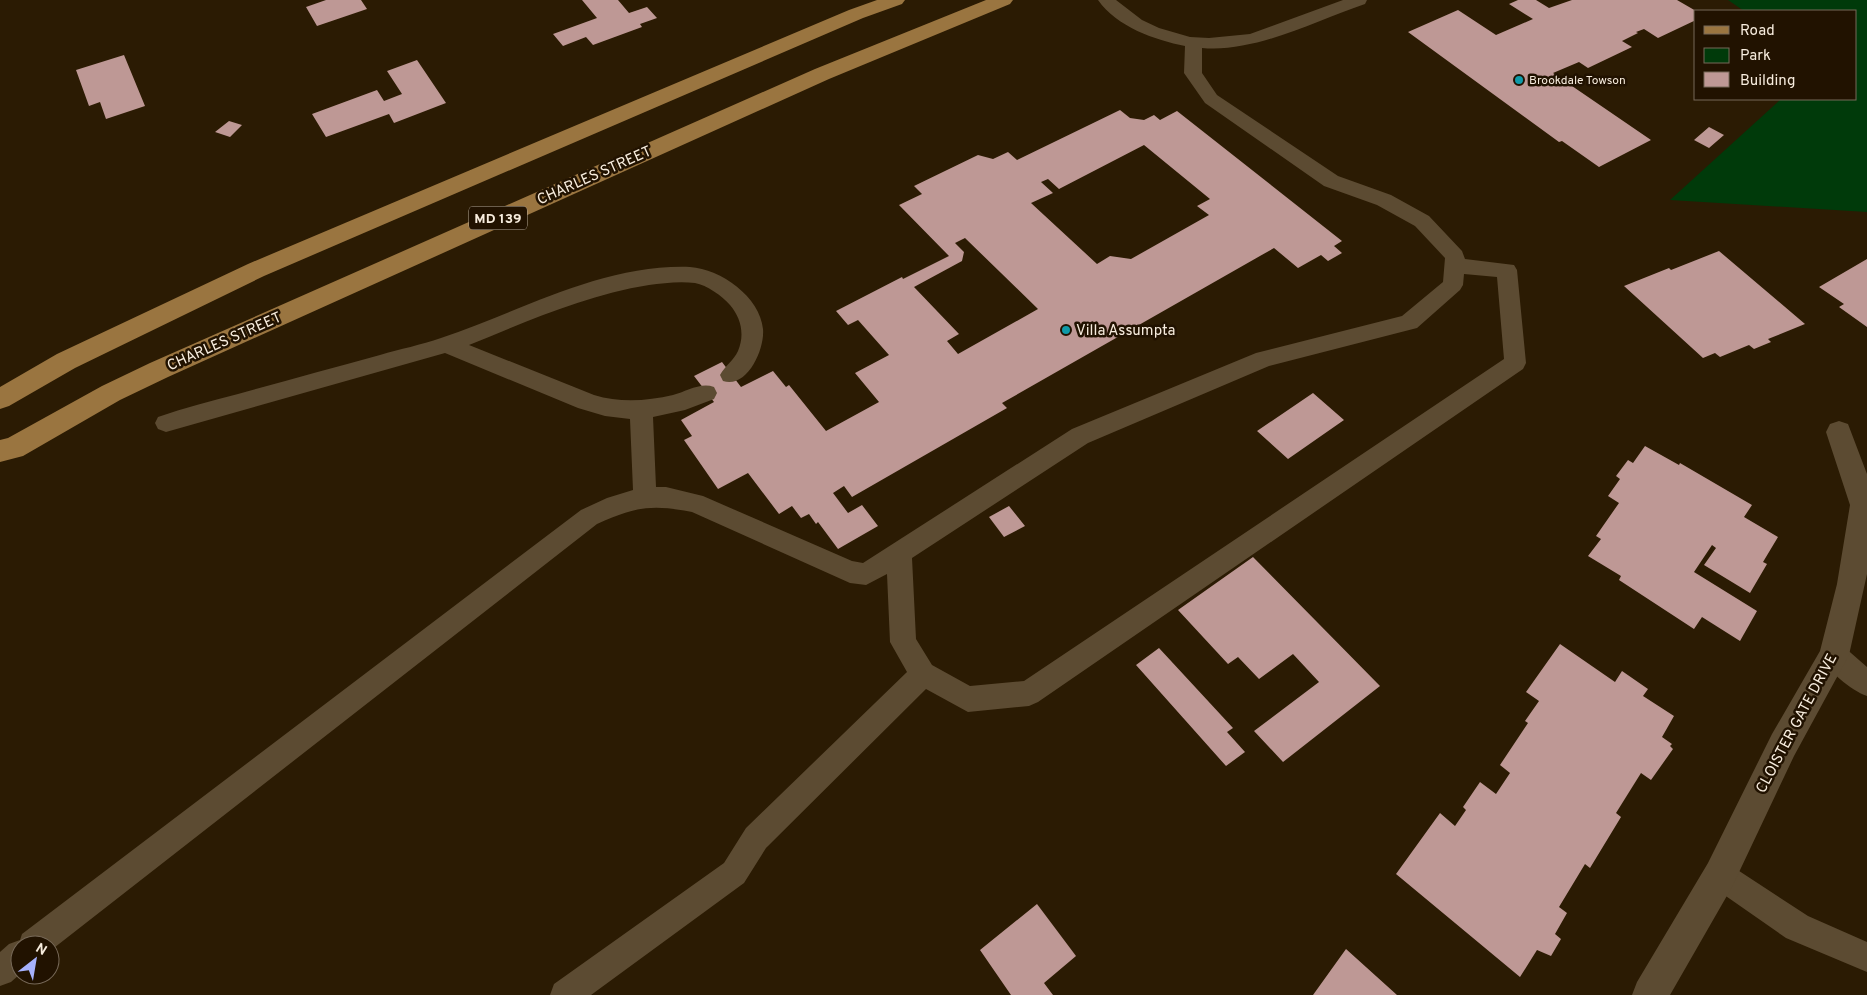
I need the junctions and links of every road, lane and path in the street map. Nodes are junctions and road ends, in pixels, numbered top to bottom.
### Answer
1 (895, 0) edge
2 (1003, 0) edge
3 (1106, 0) edge
4 (1359, 0) edge
5 (1194, 43) junction
6 (1454, 266) junction
7 (446, 345) junction
8 (732, 375) dead end
9 (706, 393) dead end
10 (0, 400) edge
11 (642, 409) junction
12 (166, 423) dead end
13 (1839, 432) dead end
14 (0, 451) edge
15 (645, 497) junction
16 (899, 553) junction
17 (1834, 655) junction
18 (923, 674) junction
19 (1867, 684) edge
20 (1720, 875) junction
21 (46, 935) edge
22 (1867, 957) edge
23 (10, 963) edge
24 (0, 971) edge
25 (565, 995) edge
26 (1650, 995) edge

1 - 10 main road
2 - 14 main road, CHARLES STREET / MD 139
3 - 5 lane
4 - 5 lane
5 - 6 lane
6 - 16 lane
6 - 18 lane
7 - 8 lane
7 - 11 lane
7 - 12 lane
9 - 11 lane
11 - 15 lane
13 - 17 street, CLOISTER GATE DRIVE
15 - 16 lane
15 - 21 lane
16 - 18 lane
17 - 19 lane
17 - 20 street, CLOISTER GATE DRIVE
18 - 25 lane
20 - 22 lane
20 - 26 street, CLOISTER GATE DRIVE
23 - 24 lane

